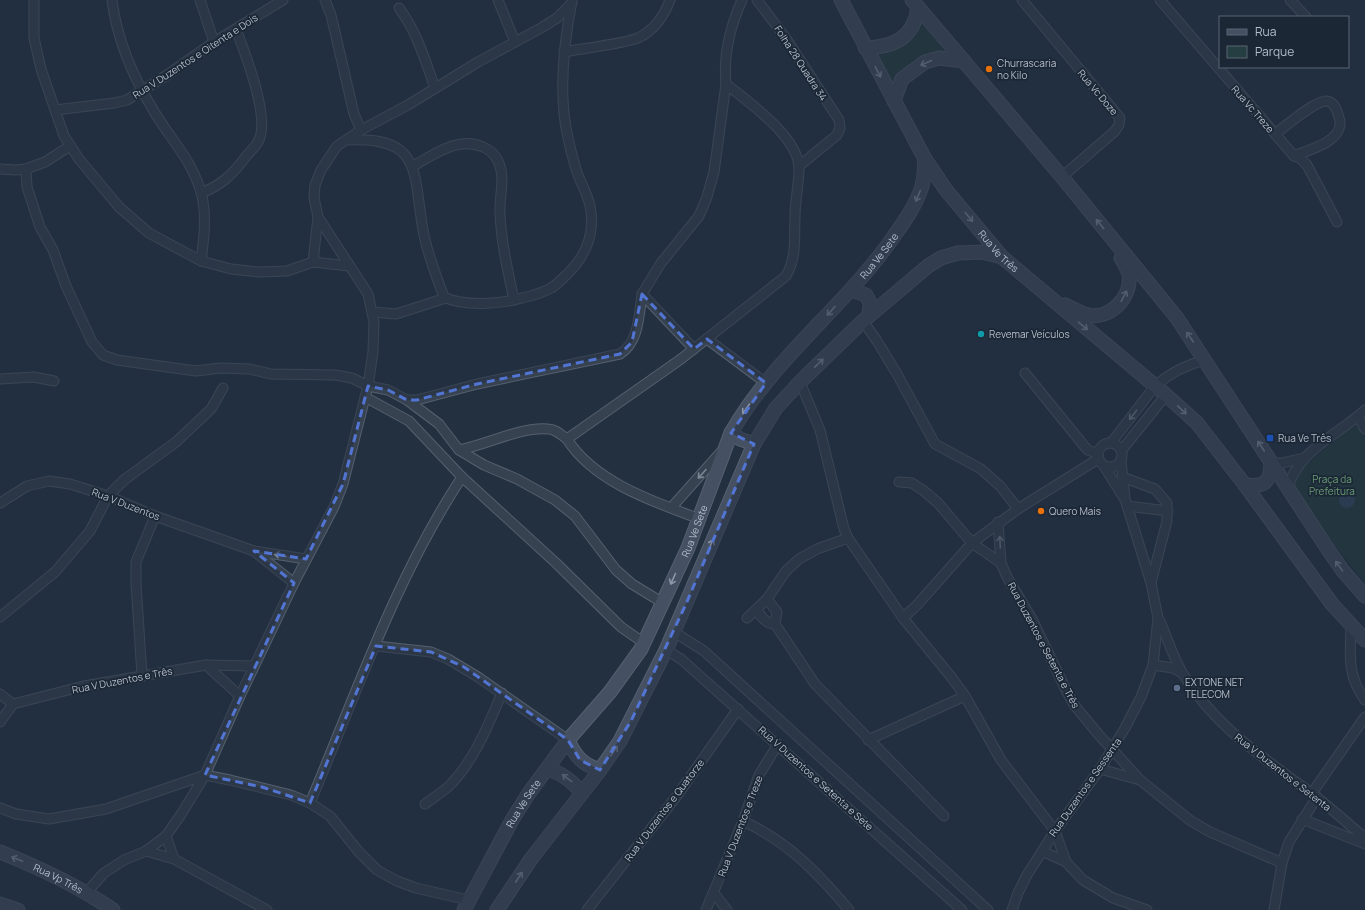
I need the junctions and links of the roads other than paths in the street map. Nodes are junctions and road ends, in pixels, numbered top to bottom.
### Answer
1 (34, 0) edge
2 (112, 0) edge
3 (200, 0) edge
4 (283, 0) edge
5 (325, 0) edge
6 (498, 0) edge
7 (670, 0) edge
8 (742, 0) edge
9 (757, 0) edge
10 (841, 0) edge
11 (1022, 0) edge
12 (1160, 0) edge
13 (1290, 0) edge
14 (572, 1) edge
15 (915, 4) edge
16 (399, 8) dead end
17 (1305, 16) edge
18 (236, 29) junction
19 (214, 42) junction
20 (515, 42) junction
21 (865, 48) junction
22 (564, 52) junction
23 (964, 61) junction
24 (726, 84) junction
25 (435, 88) junction
26 (143, 91) junction
27 (894, 101) junction
28 (55, 110) junction
29 (361, 130) junction
30 (1275, 134) junction
31 (348, 140) junction
32 (70, 146) junction
33 (1294, 156) junction
34 (925, 158) junction
35 (413, 166) junction
36 (799, 166) junction
37 (0, 169) edge
38 (26, 169) junction
39 (1062, 177) junction
40 (201, 193) junction
41 (318, 217) junction
42 (1337, 222) dead end
43 (1114, 241) junction
44 (1002, 257) junction
45 (201, 261) junction
46 (313, 262) junction
47 (348, 266) junction
48 (851, 290) junction
49 (642, 294) junction
50 (448, 299) junction
51 (514, 300) junction
52 (1054, 301) junction
53 (373, 312) junction
54 (866, 318) junction
55 (707, 339) junction
56 (694, 349) junction
57 (1205, 360) junction
58 (1025, 373) dead end
59 (0, 379) edge
60 (54, 381) dead end
61 (800, 382) junction
62 (766, 383) junction
63 (368, 386) junction
64 (1155, 386) junction
65 (223, 388) dead end
66 (1166, 395) junction
67 (365, 397) junction
68 (407, 400) junction
69 (1365, 410) edge
70 (1358, 417) junction
71 (1365, 429) edge
72 (567, 439) junction
73 (730, 439) junction
74 (1111, 443) junction
75 (754, 444) junction
76 (459, 450) junction
77 (1121, 456) junction
78 (1304, 458) junction
79 (1100, 459) junction
80 (1271, 463) junction
81 (462, 477) junction
82 (1122, 477) junction
83 (899, 482) dead end
84 (1246, 485) junction
85 (1288, 488) junction
86 (108, 496) junction
87 (1126, 502) junction
88 (0, 503) edge
89 (671, 508) junction
90 (1018, 509) junction
91 (1168, 511) junction
92 (155, 516) junction
93 (700, 519) junction
94 (998, 522) junction
95 (848, 538) junction
96 (972, 543) junction
97 (254, 551) junction
98 (306, 559) junction
99 (1001, 563) junction
100 (294, 583) junction
101 (1151, 583) junction
102 (1365, 596) edge
103 (767, 599) junction
104 (663, 602) junction
105 (757, 610) junction
106 (0, 617) edge
107 (747, 618) dead end
108 (903, 618) junction
109 (1158, 618) junction
110 (774, 624) junction
111 (1351, 626) junction
112 (674, 632) junction
113 (1365, 640) edge
114 (644, 643) junction
115 (376, 646) junction
116 (666, 650) junction
117 (206, 665) junction
118 (1153, 665) junction
119 (254, 666) junction
120 (1182, 673) junction
121 (142, 676) junction
122 (502, 693) junction
123 (0, 694) edge
124 (240, 696) junction
125 (965, 696) junction
126 (1365, 700) edge
127 (13, 704) junction
128 (738, 709) junction
129 (1365, 718) edge
130 (0, 722) edge
131 (568, 740) junction
132 (868, 740) junction
133 (778, 744) junction
134 (1112, 751) junction
135 (548, 769) junction
136 (1100, 769) junction
137 (600, 770) junction
138 (205, 775) junction
139 (1140, 780) junction
140 (582, 793) junction
141 (1314, 795) junction
142 (310, 803) junction
143 (425, 804) dead end
144 (0, 808) edge
145 (944, 816) dead end
146 (1302, 820) junction
147 (743, 821) junction
148 (1055, 831) junction
149 (166, 836) junction
150 (1365, 838) edge
151 (1365, 844) edge
152 (146, 851) junction
153 (1042, 851) junction
154 (0, 852) edge
155 (174, 859) junction
156 (1066, 862) junction
157 (1282, 863) junction
158 (87, 892) junction
159 (714, 893) junction
160 (466, 905) edge
161 (113, 910) edge
162 (267, 910) edge
163 (497, 910) edge
164 (587, 910) edge
165 (706, 910) edge
166 (727, 910) edge
167 (849, 910) edge
168 (962, 910) edge
169 (988, 910) edge
170 (1012, 910) edge
171 (1147, 910) edge
172 (1274, 910) edge

1 - 28 street
2 - 26 street
3 - 19 street
4 - 18 street, Rua V Duzentos e Oitenta e Dois
5 - 29 street
6 - 20 street
7 - 22 street
8 - 24 street
9 - 36 street, Folha 28 Quadra 34
10 - 21 main road, Rua Ve Três
11 - 39 street, Rua Vc Doze
12 - 30 street, Rua Vc Treze
13 - 17 street
14 - 20 street
14 - 22 street
15 - 21 main road
15 - 23 main road
16 - 25 street
18 - 19 street, Rua V Duzentos e Oitenta e Dois
18 - 40 street
19 - 26 street, Rua V Duzentos e Oitenta e Dois
20 - 25 street
21 -> 27 main road, Rua Ve Três
22 - 51 street
23 -> 27 main road
23 - 39 main road
24 - 36 street
24 - 49 street
25 - 29 street
26 - 28 street, Rua V Duzentos e Oitenta e Dois
26 - 40 street
27 - 34 main road, Rua Ve Três
28 - 32 street
29 - 31 street
30 - 33 street, Rua Vc Treze
30 - 33 street
31 - 35 street
31 - 41 street
32 - 38 street
32 - 45 street
33 - 42 street, Rua Vc Treze
34 -> 44 main road, Rua Ve Três
34 -> 48 main road, Rua Ve Sete
35 - 50 street
35 - 51 street
36 - 55 street
37 - 38 street
38 - 63 street
43 -> 39 main road
40 - 45 street
41 - 46 street
41 - 47 street
52 -> 43 main road
57 -> 43 main road
44 - 52 main road, Rua Ve Três
44 - 54 main road, Rua Ve Sete
45 - 46 street
46 - 47 street
47 - 53 street
48 - 54 main road
48 -> 62 main road, Rua Ve Sete
49 - 56 street
49 - 68 street
50 - 51 street
50 - 53 street
52 -> 64 main road, Rua Ve Três
53 - 63 street
61 -> 54 main road, Rua Ve Sete
54 - 90 street
55 - 56 street
55 - 62 street
56 - 72 street
57 - 64 street
80 -> 57 main road
58 - 79 street, Rua Duzentos e Sessenta
59 - 60 street
61 - 75 main road, Rua Ve Sete
61 - 95 street
62 -> 73 main road, Rua Ve Sete
63 - 67 street
63 - 68 street
64 - 66 main road, Rua Ve Três
64 -> 74 street
65 - 86 street
66 - 77 street
66 -> 84 main road, Rua Ve Três
67 - 81 street
67 - 98 street
68 - 76 street
69 - 70 street
70 - 71 street
70 - 78 street
72 - 76 street
72 - 89 street
73 - 75 main road
73 -> 89 street
73 - 93 main road, Rua Ve Sete
74 - 77 street
74 - 79 street
112 -> 75 main road, Rua Ve Sete
76 - 104 street
77 - 79 street
77 - 82 street, Rua Duzentos e Sessenta
78 - 80 street
78 - 85 street
79 - 87 street, Rua Duzentos e Sessenta
79 - 90 street
80 - 84 main road
80 - 85 main road
81 - 114 street
81 - 115 street
82 - 87 street, Rua Duzentos e Sessenta
82 - 91 street
83 - 96 street, Rua Duzentos e Setenta e Três
84 - 111 main road, Rua Ve Três
102 -> 85 main road
86 - 88 street, Rua V Duzentos
86 - 92 street, Rua V Duzentos
86 - 106 street
87 - 91 street
87 - 101 street, Rua Duzentos e Sessenta
89 - 93 street
90 - 94 street
91 - 101 street
92 - 97 street, Rua V Duzentos
92 - 121 street
93 -> 104 main road, Rua Ve Sete
94 - 96 street
99 -> 94 street, Rua Duzentos e Setenta e Três
95 - 103 street
95 - 108 street
96 - 99 street, Rua Duzentos e Setenta e Três
96 - 108 street
98 -> 97 street, Rua V Duzentos
97 - 100 street, Rua V Duzentos
98 - 100 street
99 - 134 street, Rua Duzentos e Setenta e Três
100 - 119 street
101 - 109 street, Rua Duzentos e Sessenta
103 - 105 street
103 - 110 street
104 - 114 main road, Rua Ve Sete
105 - 107 street
105 - 110 street
108 - 125 street
109 - 118 street, Rua Duzentos e Sessenta
109 - 120 street, Rua V Duzentos e Setenta
110 - 132 street
111 - 113 main road, Rua Ve Três
111 - 126 street
112 - 116 main road, Rua Ve Sete
112 - 169 street
114 - 131 main road, Rua Ve Sete
115 - 122 street
115 - 142 street
116 - 128 street, Rua V Duzentos e Setenta e Sete
137 -> 116 main road, Rua Ve Sete
117 - 119 street, Rua V Duzentos e Três
117 - 121 street, Rua V Duzentos e Três
117 - 124 street
118 - 120 street
118 - 134 street, Rua Duzentos e Sessenta
119 - 124 street
120 - 141 street, Rua V Duzentos e Setenta
121 - 127 street, Rua V Duzentos e Três
122 - 131 street
122 - 143 street
123 - 127 street
124 - 138 street
125 - 132 street
125 - 148 street
127 - 130 street
128 - 133 street, Rua V Duzentos e Setenta e Sete
128 - 164 street, Rua V Duzentos e Quatorze
129 - 141 street
131 - 135 main road, Rua Ve Sete
131 - 137 main road
132 - 145 street
133 - 147 street, Rua V Duzentos e Treze
133 - 168 street, Rua V Duzentos e Setenta e Sete
134 - 136 street, Rua Duzentos e Sessenta
134 - 139 street, Rua Duzentos e Setenta e Três
140 -> 135 main road
135 - 160 main road, Rua Ve Sete
136 - 139 street
136 - 148 street, Rua Duzentos e Sessenta
137 - 140 main road, Rua Ve Sete
138 - 142 street
138 - 144 street
138 - 149 street
139 - 157 street, Rua Duzentos e Setenta e Três
163 -> 140 main road, Rua Ve Sete
141 - 146 street
141 - 150 street, Rua V Duzentos e Setenta
142 - 160 street
146 - 151 street
146 - 157 street
147 - 159 street, Rua V Duzentos e Treze
147 - 167 street
148 - 153 street, Rua Duzentos e Sessenta
148 - 156 street
149 - 152 street
149 - 155 street
152 - 155 street
152 - 158 street
153 - 156 street
153 - 170 street, Rua Duzentos e Sessenta
158 -> 154 main road, Rua Vp Três
155 - 162 street
156 - 171 street
157 - 172 street
158 - 161 main road, Rua Vp Três
159 - 165 street, Rua V Duzentos e Treze
159 - 166 street

